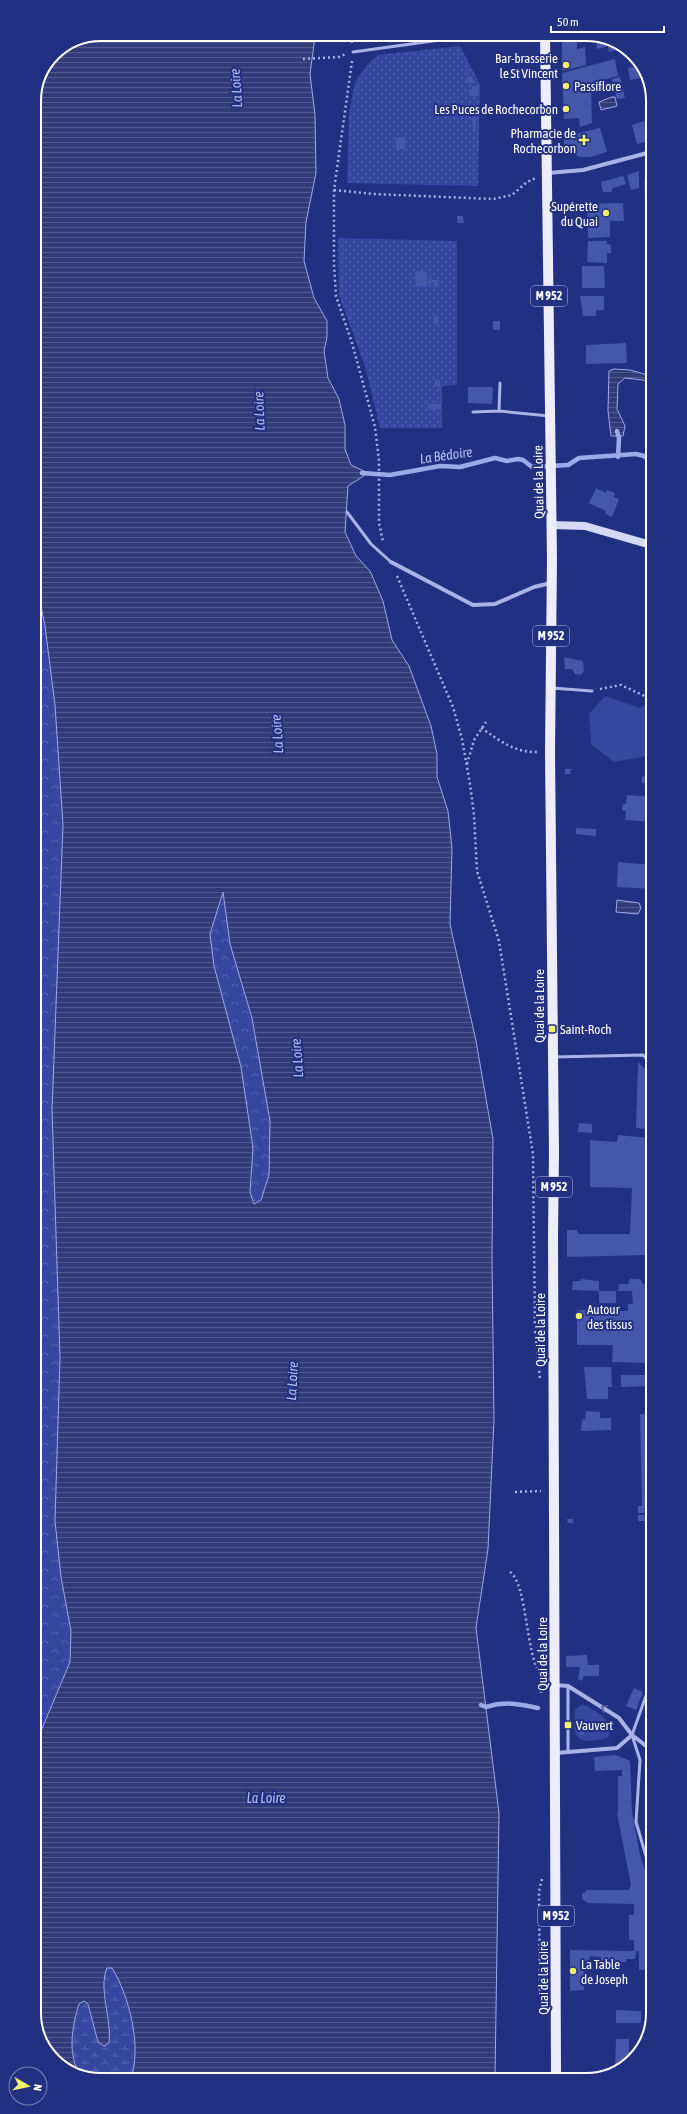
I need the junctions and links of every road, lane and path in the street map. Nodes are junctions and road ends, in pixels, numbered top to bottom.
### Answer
1 (432, 41) edge
2 (545, 41) edge
3 (352, 52) joint
4 (340, 57) dead end
5 (303, 59) dead end
6 (646, 153) edge
7 (547, 174) junction
8 (334, 190) junction
9 (500, 383) dead end
10 (499, 410) junction
11 (473, 412) dead end
12 (550, 416) dead end
13 (346, 512) dead end
14 (552, 525) junction
15 (646, 544) edge
16 (391, 562) junction
17 (552, 583) junction
18 (550, 688) junction
19 (592, 690) joint
20 (646, 696) edge
21 (486, 722) dead end
22 (481, 728) junction
23 (525, 753) dead end
24 (467, 766) junction
25 (552, 1057) junction
26 (646, 1058) edge
27 (534, 1265) junction
28 (540, 1265) dead end
29 (540, 1386) dead end
30 (541, 1484) dead end
31 (515, 1492) dead end
32 (510, 1572) dead end
33 (541, 1667) dead end
34 (540, 1674) junction
35 (555, 1682) junction
36 (568, 1686) junction
37 (540, 1689) dead end
38 (646, 1696) edge
39 (632, 1735) junction
40 (646, 1746) edge
41 (568, 1752) junction
42 (555, 1754) junction
43 (646, 1856) edge
44 (556, 2073) edge

1 - 3 lane
2 - 7 main road, M 952
3 - 8 path
4 - 5 path
6 - 7 street
7 - 8 path
7 - 14 main road, Quai de la Loire / M 952
8 - 16 path
9 - 10 lane
10 - 11 lane
10 - 12 lane
13 - 16 lane
14 - 15 street
14 - 17 main road, M 952
16 - 17 street
16 - 24 path
17 - 18 main road, Quai de la Loire / M 952
18 - 19 lane
18 - 25 main road, Quai de la Loire / M 952
19 - 20 path
21 - 22 path
22 - 23 path
22 - 24 path
24 - 27 path
25 - 26 lane
25 - 35 main road, Quai de la Loire / M 952
27 - 28 path
27 - 29 path
30 - 31 path
32 - 34 path
33 - 34 path
34 - 35 path
34 - 37 path
35 - 36 street
35 - 42 main road, Quai de la Loire / M 952
39 -> 36 street
36 - 41 lane
38 - 39 lane
39 - 40 street
39 - 41 street
39 - 43 lane
41 - 42 street
42 - 44 main road, Quai de la Loire / M 952

